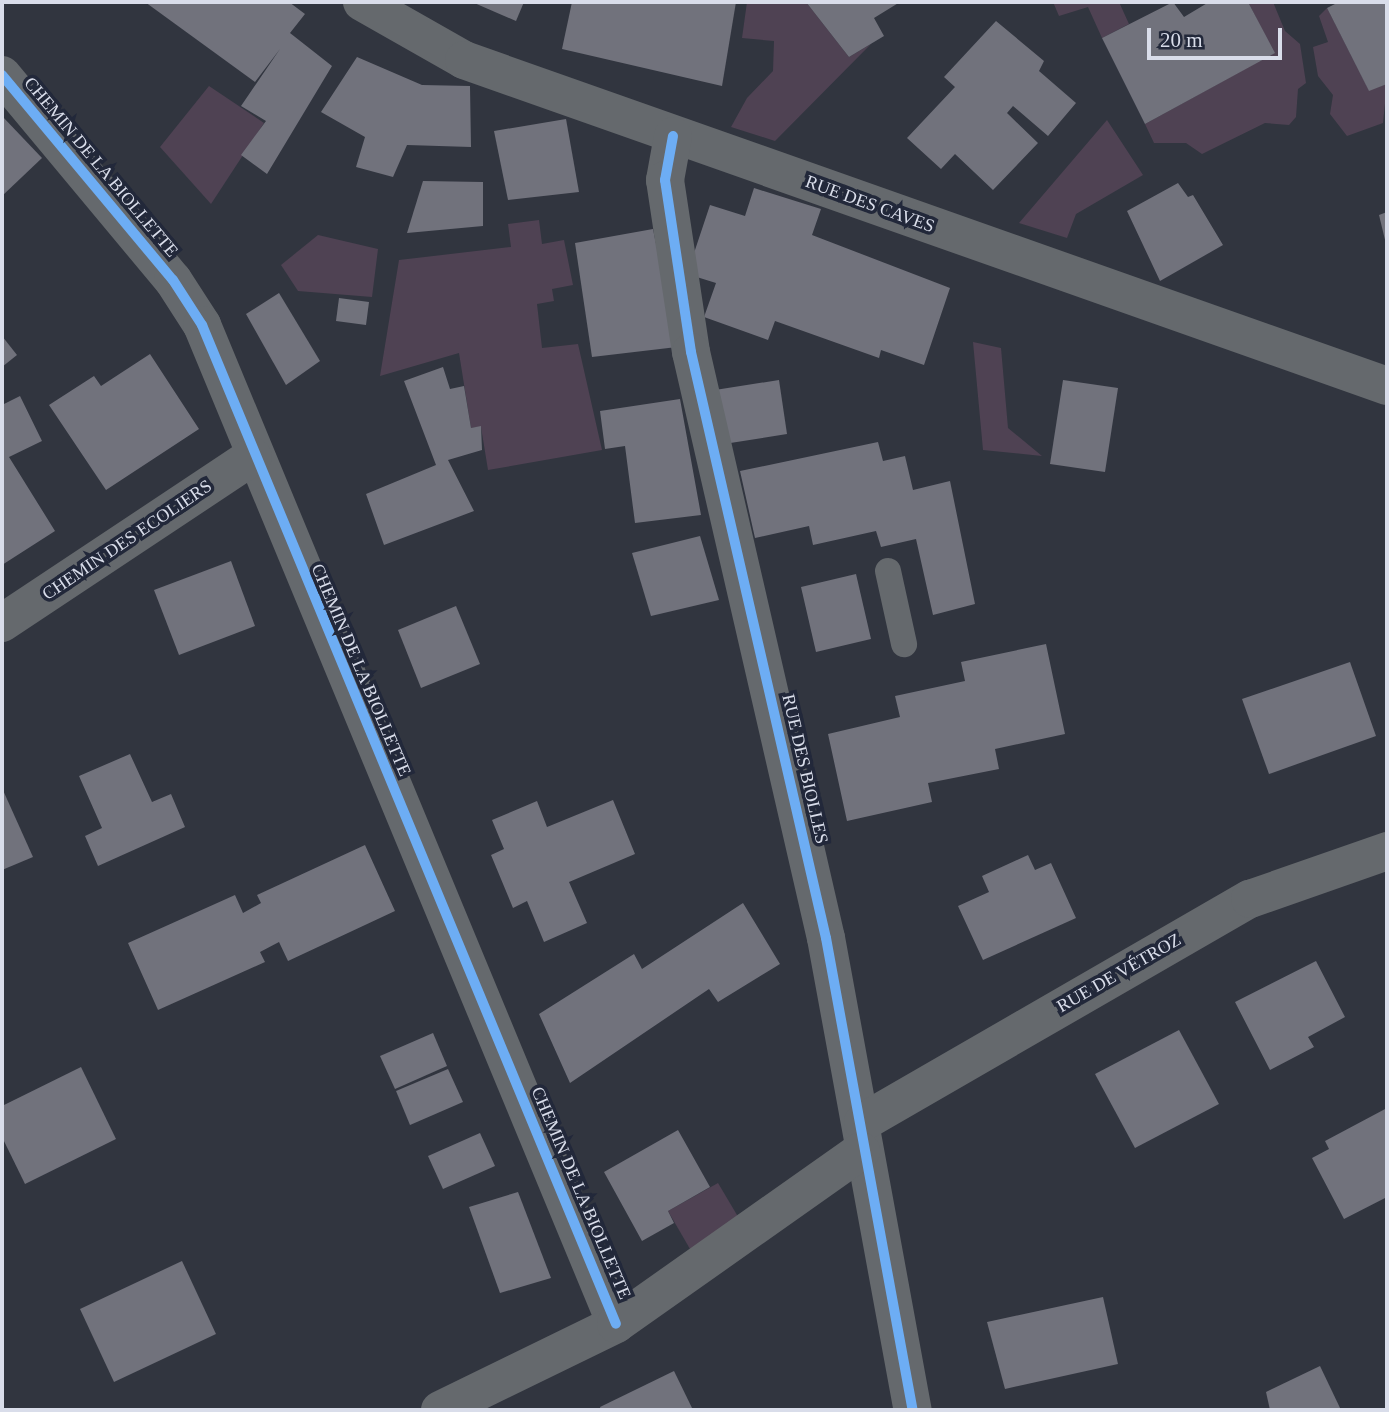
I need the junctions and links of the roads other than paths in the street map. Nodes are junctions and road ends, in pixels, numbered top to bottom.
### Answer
1 (362, 2) edge
2 (2, 75) edge
3 (673, 136) junction
4 (1387, 386) edge
5 (253, 456) junction
6 (888, 571) dead end
7 (2, 623) edge
8 (904, 644) dead end
9 (1387, 852) edge
10 (862, 1136) junction
11 (616, 1324) junction
12 (440, 1410) edge
13 (913, 1410) edge

1 - 3 street, RUE DES CAVES
2 - 5 street, CHEMIN DE LA BIOLLETTE
3 - 4 street, RUE DES CAVES
3 - 10 street, RUE DES BIOLLES
5 - 7 street, CHEMIN DES ECOLIERS
5 - 11 street, CHEMIN DE LA BIOLLETTE
6 - 8 lane
9 - 10 street, RUE DE VÉTROZ
10 - 11 street, RUE DE VÉTROZ
10 - 13 street, RUE DES BIOLLES
11 - 12 street, RUE DE VÉTROZ

